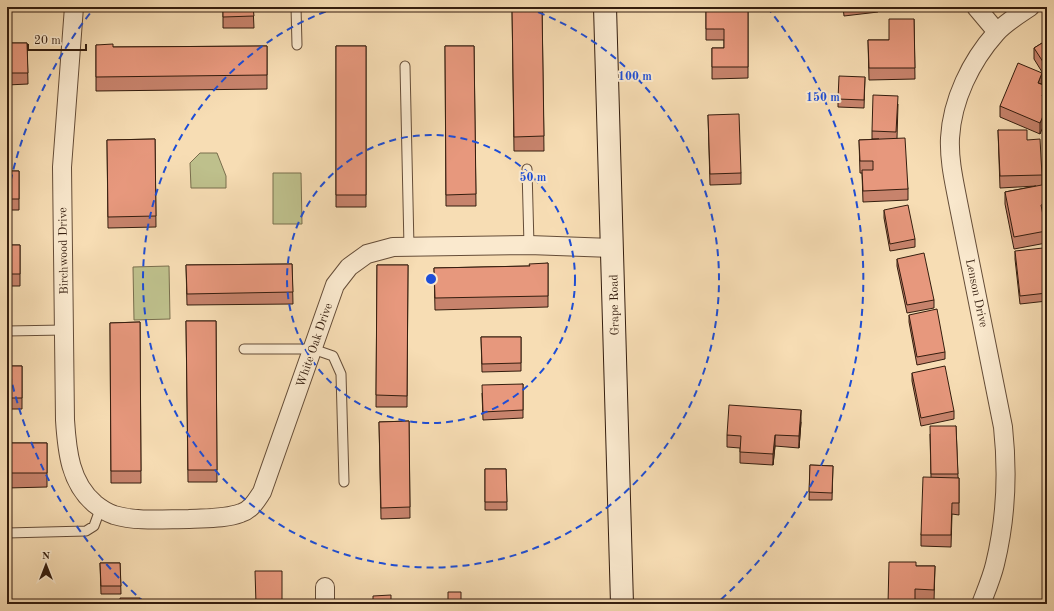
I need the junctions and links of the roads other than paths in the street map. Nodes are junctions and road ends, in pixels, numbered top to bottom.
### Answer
1 (74, 7) edge
2 (296, 7) edge
3 (604, 7) edge
4 (976, 7) edge
5 (1030, 7) edge
6 (997, 32) junction
7 (297, 45) dead end
8 (405, 66) dead end
9 (527, 169) dead end
10 (529, 245) junction
11 (409, 247) junction
12 (612, 248) junction
13 (64, 330) junction
14 (7, 331) edge
15 (244, 349) dead end
16 (313, 349) junction
17 (344, 482) dead end
18 (84, 491) joint
19 (101, 507) junction
20 (7, 532) edge
21 (622, 604) edge
22 (981, 604) edge

1 - 13 street, Birchwood Drive
2 - 7 lane
3 - 12 main road, Grape Road
4 - 6 street
5 - 6 street, Lenson Drive
6 - 22 street, Lenson Drive
8 - 11 lane
9 - 10 lane
10 - 11 street, White Oak Drive
10 - 12 street, White Oak Drive
11 - 16 street, White Oak Drive
12 - 21 main road, Grape Road
13 - 14 lane
13 - 18 street, Birchwood Drive
15 - 16 lane
16 - 17 lane
16 - 19 street, White Oak Drive
18 - 19 street, White Oak Drive
19 - 20 lane

